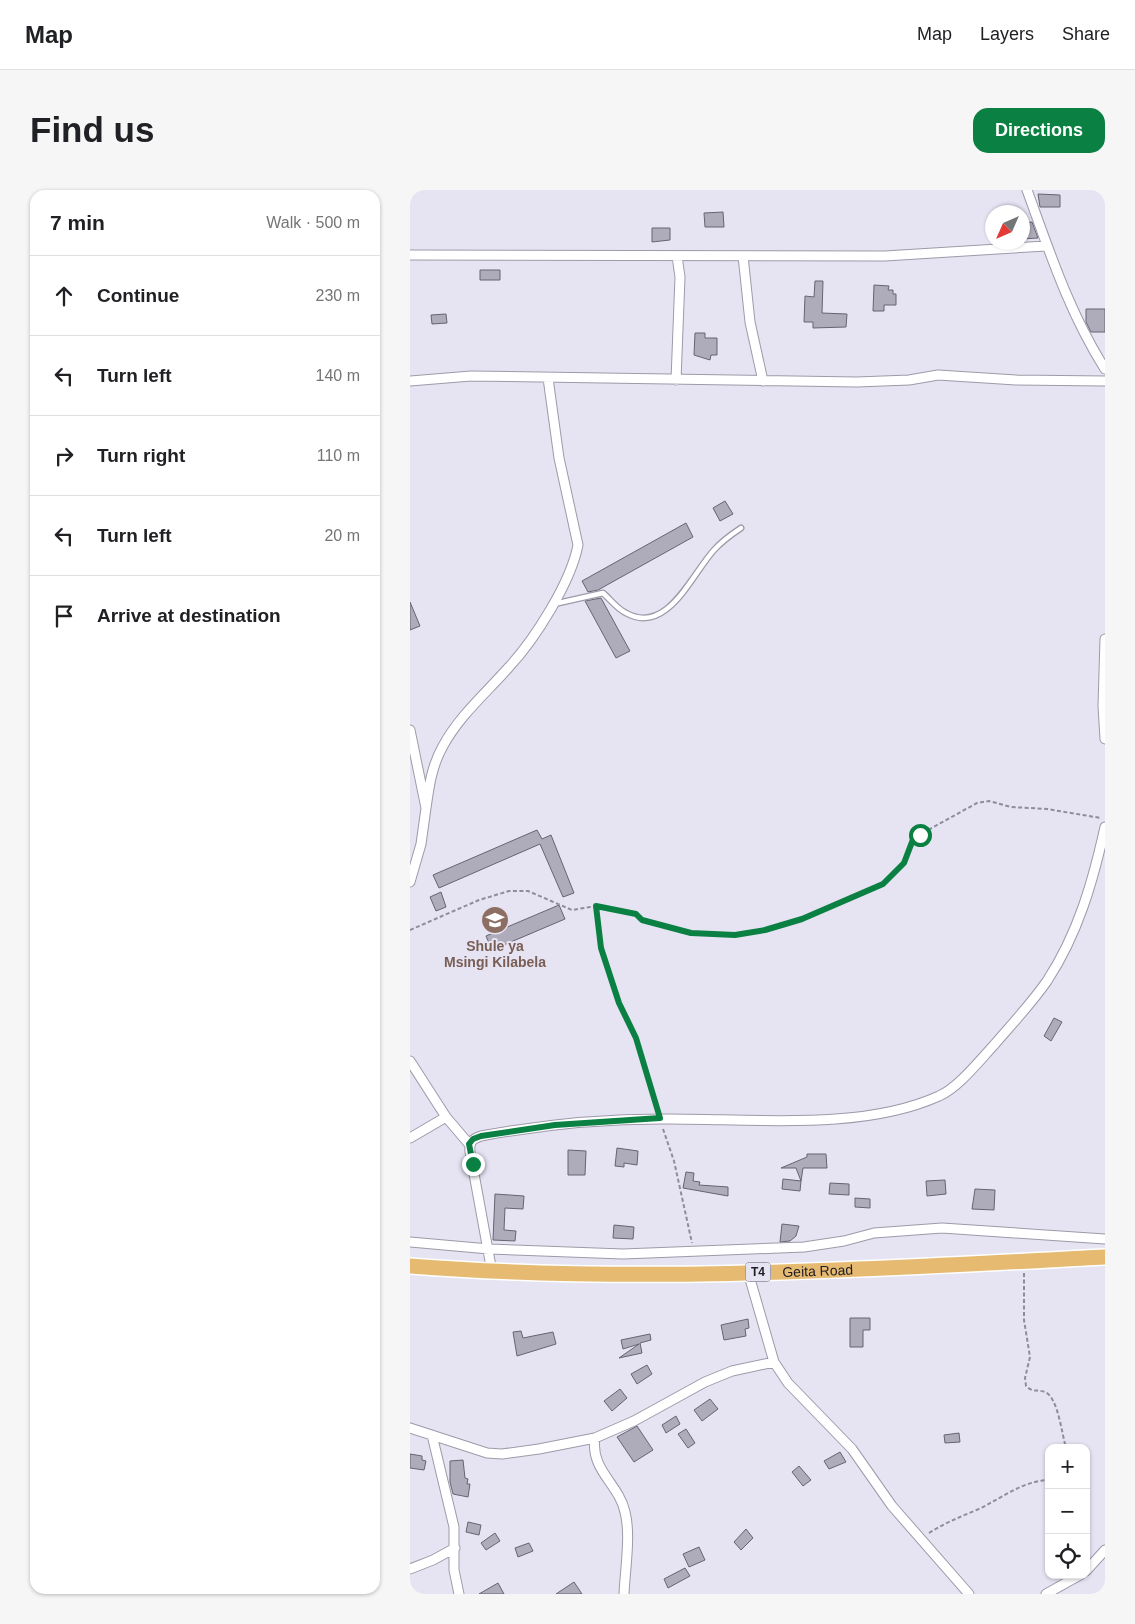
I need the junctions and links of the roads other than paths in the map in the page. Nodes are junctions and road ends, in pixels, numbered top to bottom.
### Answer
1 (1026, 190) edge
2 (1046, 246) junction
3 (410, 255) edge
4 (677, 256) junction
5 (743, 256) junction
6 (1105, 369) edge
7 (548, 378) junction
8 (676, 380) junction
9 (1105, 380) edge
10 (410, 381) edge
11 (763, 381) junction
12 (741, 528) dead end
13 (552, 604) junction
14 (1105, 639) edge
15 (410, 730) edge
16 (1105, 739) edge
17 (426, 808) junction
18 (1105, 827) edge
19 (1103, 849) edge
20 (410, 882) edge
21 (410, 1061) edge
22 (446, 1118) junction
23 (410, 1138) edge
24 (469, 1144) junction
25 (1105, 1239) edge
26 (410, 1242) edge
27 (489, 1249) junction
28 (1105, 1258) edge
29 (410, 1266) edge
30 (492, 1272) junction
31 (748, 1272) junction
32 (774, 1362) junction
33 (410, 1428) edge
34 (432, 1434) junction
35 (595, 1438) junction
36 (455, 1548) junction
37 (1105, 1550) edge
38 (1090, 1567) edge
39 (410, 1569) edge
40 (1073, 1579) edge
41 (459, 1594) edge
42 (624, 1594) edge
43 (970, 1594) edge
44 (1046, 1594) edge

1 - 2 street
2 - 5 street
2 - 6 street
3 - 4 street
4 - 5 street
4 - 8 street
5 - 11 street
7 - 8 street
7 - 10 street
7 - 13 street
8 - 11 street
9 - 11 street
12 - 13 lane
13 - 17 street
14 - 16 street
15 - 17 street
17 - 20 street
18 - 19 street
19 - 24 street
21 - 22 street
22 - 23 street
22 - 24 street
24 - 27 street
25 - 27 street
26 - 27 street
27 - 30 street
28 - 31 highway, Geita Road / T4
29 - 30 highway, Geita Road / T4
30 - 31 highway, Geita Road / T4
31 - 32 street
32 - 35 street
32 - 43 street
33 - 34 street
34 - 35 street
34 - 36 street
35 - 42 street
36 - 39 street
36 - 41 street
37 - 38 street
40 - 44 street

